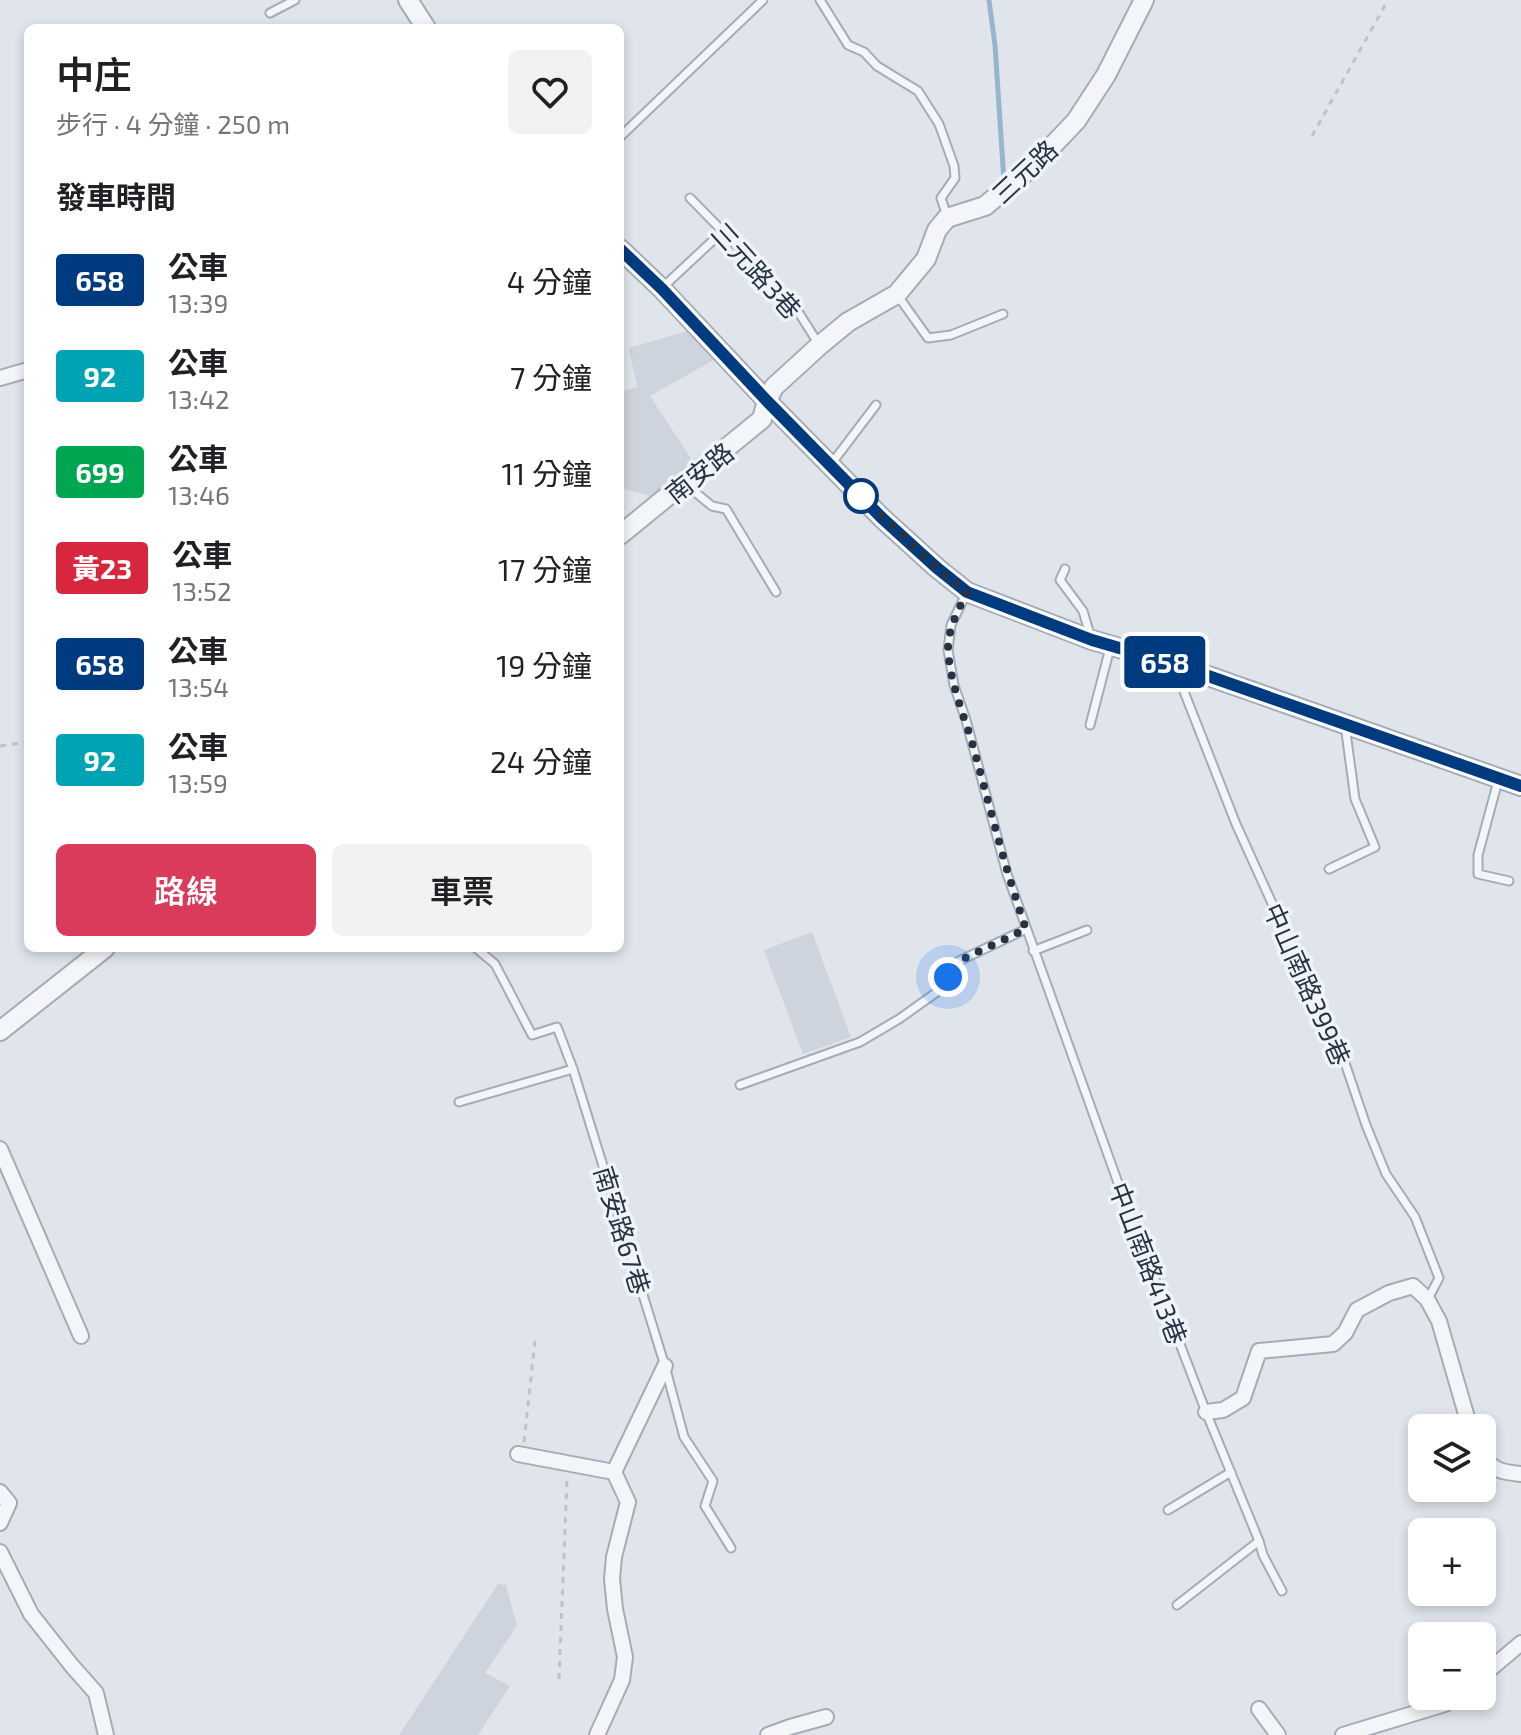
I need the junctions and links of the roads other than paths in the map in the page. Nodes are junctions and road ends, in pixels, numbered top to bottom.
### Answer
1 (295, 0) edge
2 (408, 0) edge
3 (763, 0) edge
4 (820, 0) edge
5 (1144, 0) edge
6 (270, 13) dead end
7 (423, 24) edge
8 (624, 133) edge
9 (690, 198) dead end
10 (947, 218) junction
11 (723, 231) junction
12 (624, 253) edge
13 (662, 289) junction
14 (897, 294) junction
15 (1003, 314) dead end
16 (820, 345) junction
17 (24, 371) edge
18 (0, 378) edge
19 (767, 401) junction
20 (876, 405) dead end
21 (830, 465) junction
22 (685, 484) junction
23 (624, 532) edge
24 (1065, 569) dead end
25 (776, 592) dead end
26 (967, 592) junction
27 (1092, 640) junction
28 (1111, 646) junction
29 (1174, 664) junction
30 (1090, 725) dead end
31 (1345, 725) junction
32 (1498, 778) junction
33 (1521, 786) edge
34 (1329, 869) dead end
35 (1509, 881) dead end
36 (1026, 929) junction
37 (1087, 930) dead end
38 (1033, 951) junction
39 (100, 952) edge
40 (481, 952) edge
41 (0, 1031) edge
42 (573, 1069) junction
43 (740, 1085) dead end
44 (459, 1102) dead end
45 (0, 1149) edge
46 (1427, 1299) junction
47 (81, 1336) dead end
48 (665, 1366) junction
49 (1206, 1412) junction
50 (1466, 1414) edge
51 (521, 1450) road end
52 (1496, 1468) edge
53 (614, 1472) junction
54 (1231, 1472) junction
55 (1521, 1474) edge
56 (0, 1492) edge
57 (1168, 1510) dead end
58 (0, 1523) edge
59 (1259, 1541) junction
60 (731, 1548) dead end
61 (0, 1552) edge
62 (1282, 1591) dead end
63 (1177, 1605) dead end
64 (1521, 1643) edge
65 (1496, 1664) edge
66 (1259, 1709) dead end
67 (1425, 1710) edge
68 (826, 1717) dead end
69 (106, 1735) edge
70 (597, 1735) edge
71 (768, 1735) edge
72 (1278, 1735) edge
73 (1343, 1735) edge

1 - 6 lane
2 - 7 street
3 - 8 lane
4 - 10 lane
5 - 10 street, 三元路
9 - 11 lane, 三元路3巷
10 - 14 street
11 - 13 lane
11 - 16 lane, 三元路3巷
12 - 13 street
13 - 19 street
14 - 15 lane
14 - 16 street
16 - 19 street
17 - 18 street
19 - 21 street
19 - 22 street, 南安路
20 - 21 lane
21 - 26 street
22 - 23 street, 南安路
22 - 25 lane
24 - 27 lane
26 - 27 street
26 - 36 lane, 中山南路413巷
27 - 28 street
28 - 29 street
28 - 30 lane
29 - 31 street
29 - 46 lane, 中山南路399巷
31 - 32 street
31 - 34 lane
32 - 33 street
32 - 35 lane
36 - 38 lane, 中山南路413巷
36 - 43 lane
37 - 38 lane
38 - 49 lane, 中山南路413巷
39 - 41 street
40 - 42 lane, 南安路67巷
42 - 44 lane
42 - 48 lane, 南安路67巷
45 - 47 street
46 - 49 street
46 - 50 street
48 - 53 street
48 - 60 lane, 南安路67巷
49 - 54 lane, 中山南路413巷
51 - 53 street
52 - 55 street
53 - 70 street
54 - 57 lane
54 - 59 lane, 中山南路413巷
56 - 58 street
59 - 62 lane, 中山南路413巷
59 - 63 lane
61 - 69 street
64 - 65 street
66 - 72 street
67 - 73 street
68 - 71 street

